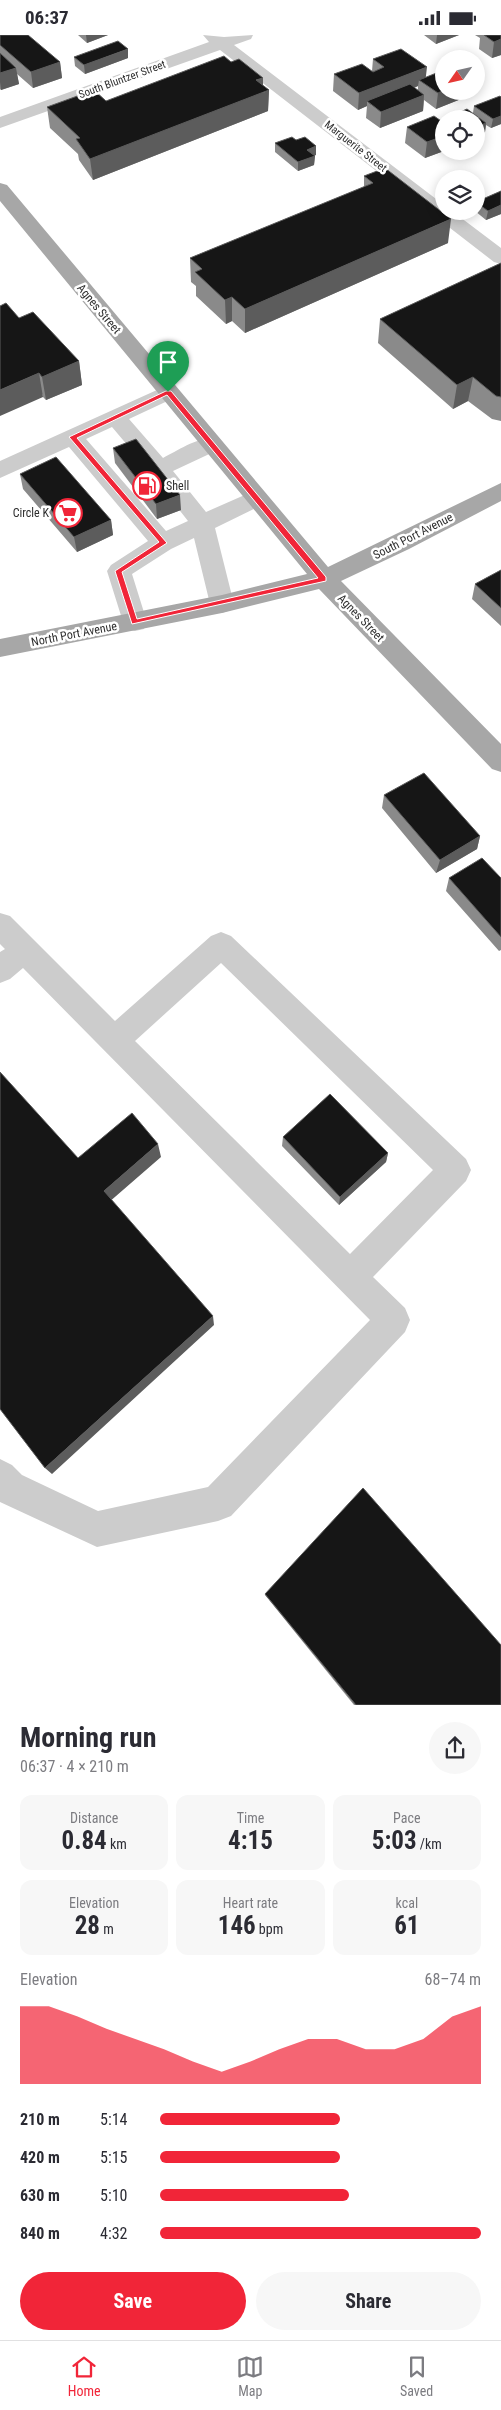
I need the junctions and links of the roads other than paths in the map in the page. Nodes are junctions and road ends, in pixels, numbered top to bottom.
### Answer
1 (245, 35) edge
2 (216, 39) edge
3 (0, 123) edge
4 (0, 189) edge
5 (501, 258) edge
6 (168, 392) junction
7 (115, 417) junction
8 (72, 437) junction
9 (212, 445) junction
10 (0, 470) edge
11 (162, 478) junction
12 (501, 491) edge
13 (256, 498) junction
14 (202, 523) junction
15 (164, 543) junction
16 (324, 579) junction
17 (222, 604) junction
18 (135, 622) junction
19 (0, 648) edge
20 (498, 753) edge
21 (0, 925) edge
22 (25, 949) junction
23 (0, 970) edge
24 (116, 1039) junction
25 (351, 1277) junction
26 (0, 1477) edge

1 - 2 street, South Bluntzer Street
2 - 3 street, South Bluntzer Street
2 - 5 street, Marguerite Street
4 - 6 main road, Agnes Street
6 - 7 street
6 - 9 main road, Agnes Street
7 - 8 street
7 - 11 street
8 - 10 street
8 - 15 street
9 - 11 street
9 - 13 main road, Agnes Street
11 - 14 street
12 - 16 main road, South Port Avenue
13 - 14 street
13 - 16 main road, Agnes Street
14 - 15 street
14 - 17 street
15 - 18 street
16 - 17 main road, North Port Avenue
16 - 20 main road, Agnes Street
17 - 18 main road, North Port Avenue
18 - 19 main road, North Port Avenue
21 - 22 street
22 - 23 street
22 - 24 street
24 - 25 street
24 - 25 street
25 - 26 street

